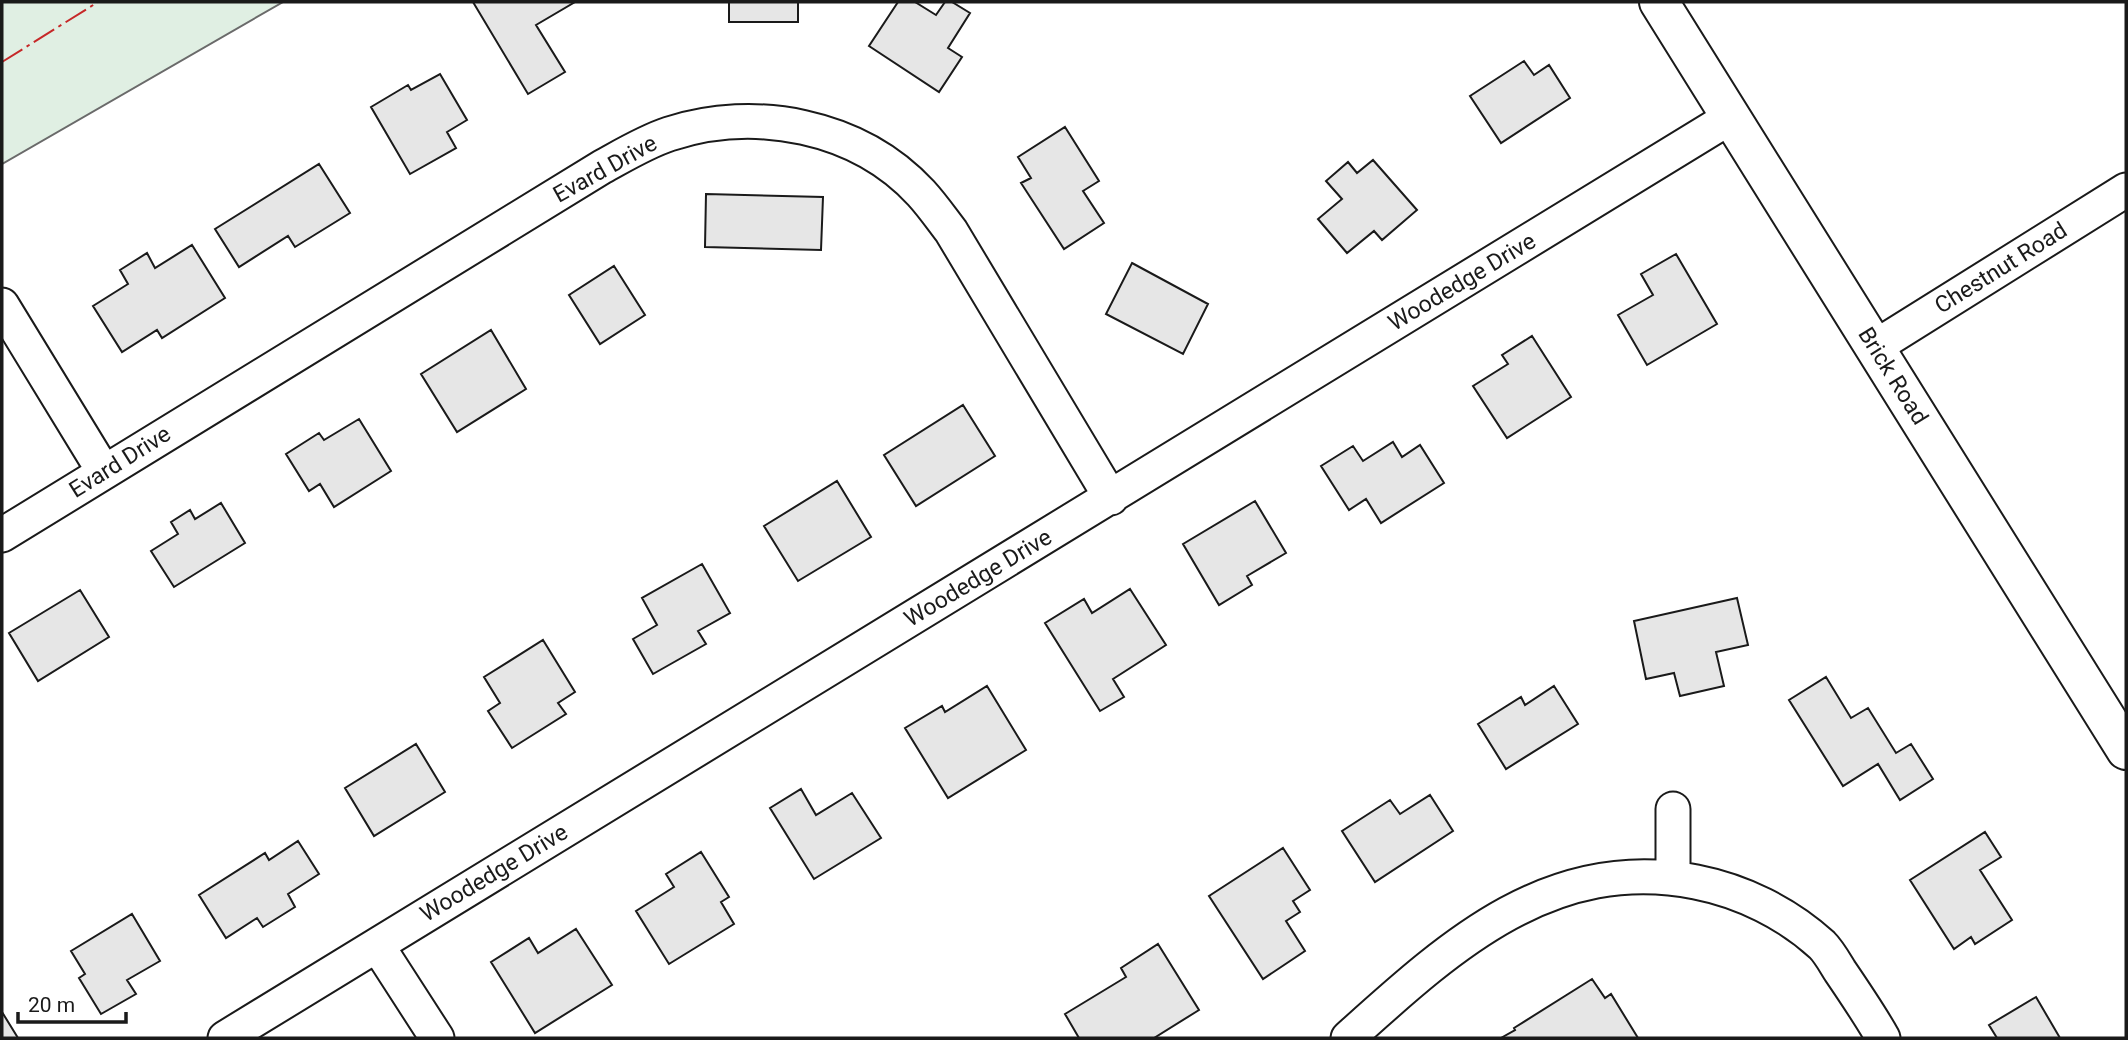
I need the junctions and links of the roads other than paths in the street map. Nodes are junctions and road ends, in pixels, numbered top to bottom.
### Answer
1 (1659, 2) edge
2 (1731, 117) junction
3 (2126, 190) edge
4 (2, 305) edge
5 (1875, 347) junction
6 (104, 472) junction
7 (1111, 498) junction
8 (2, 535) edge
9 (2126, 750) edge
10 (1673, 809) dead end
11 (1673, 877) junction
12 (377, 945) junction
13 (225, 1038) edge
14 (437, 1038) edge
15 (1348, 1038) edge
16 (1884, 1038) edge

1 - 2 street, Brick Road
2 - 5 street, Brick Road
2 - 7 street, Woodedge Drive
3 - 5 street, Chestnut Road
4 - 6 street
5 - 9 street, Brick Road
6 - 7 street, Evard Drive
6 - 8 street, Evard Drive
7 - 12 street, Woodedge Drive
10 - 11 street
11 - 15 street
11 - 16 street
12 - 13 street, Woodedge Drive
12 - 14 street

